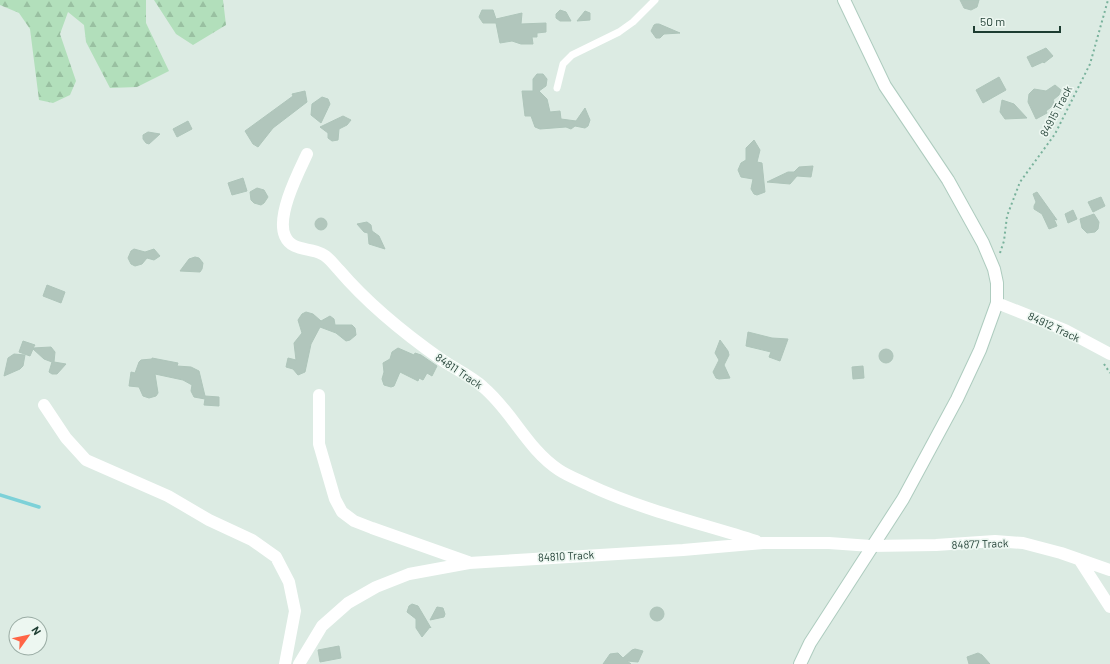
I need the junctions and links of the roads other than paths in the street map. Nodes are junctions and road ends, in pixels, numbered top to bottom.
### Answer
1 (655, 0) edge
2 (844, 0) edge
3 (558, 88) dead end
4 (307, 154) dead end
5 (997, 303) junction
6 (1110, 354) edge
7 (319, 396) dead end
8 (44, 405) dead end
9 (763, 543) junction
10 (871, 546) junction
11 (1079, 559) junction
12 (469, 563) junction
13 (1110, 570) edge
14 (1110, 607) edge
15 (285, 664) edge
16 (299, 664) edge
17 (800, 664) edge

1 - 3 lane
2 - 5 street
4 - 9 street, 84811 Track
5 - 6 street, 84912 Track
5 - 10 street
7 - 12 street
8 - 15 street
9 - 10 street, 84810 Track
9 - 12 street, 84810 Track
10 - 11 street, 84877 Track
10 - 17 street
11 - 13 street, 84877 Track
11 - 14 street
12 - 16 street, 84810 Track

